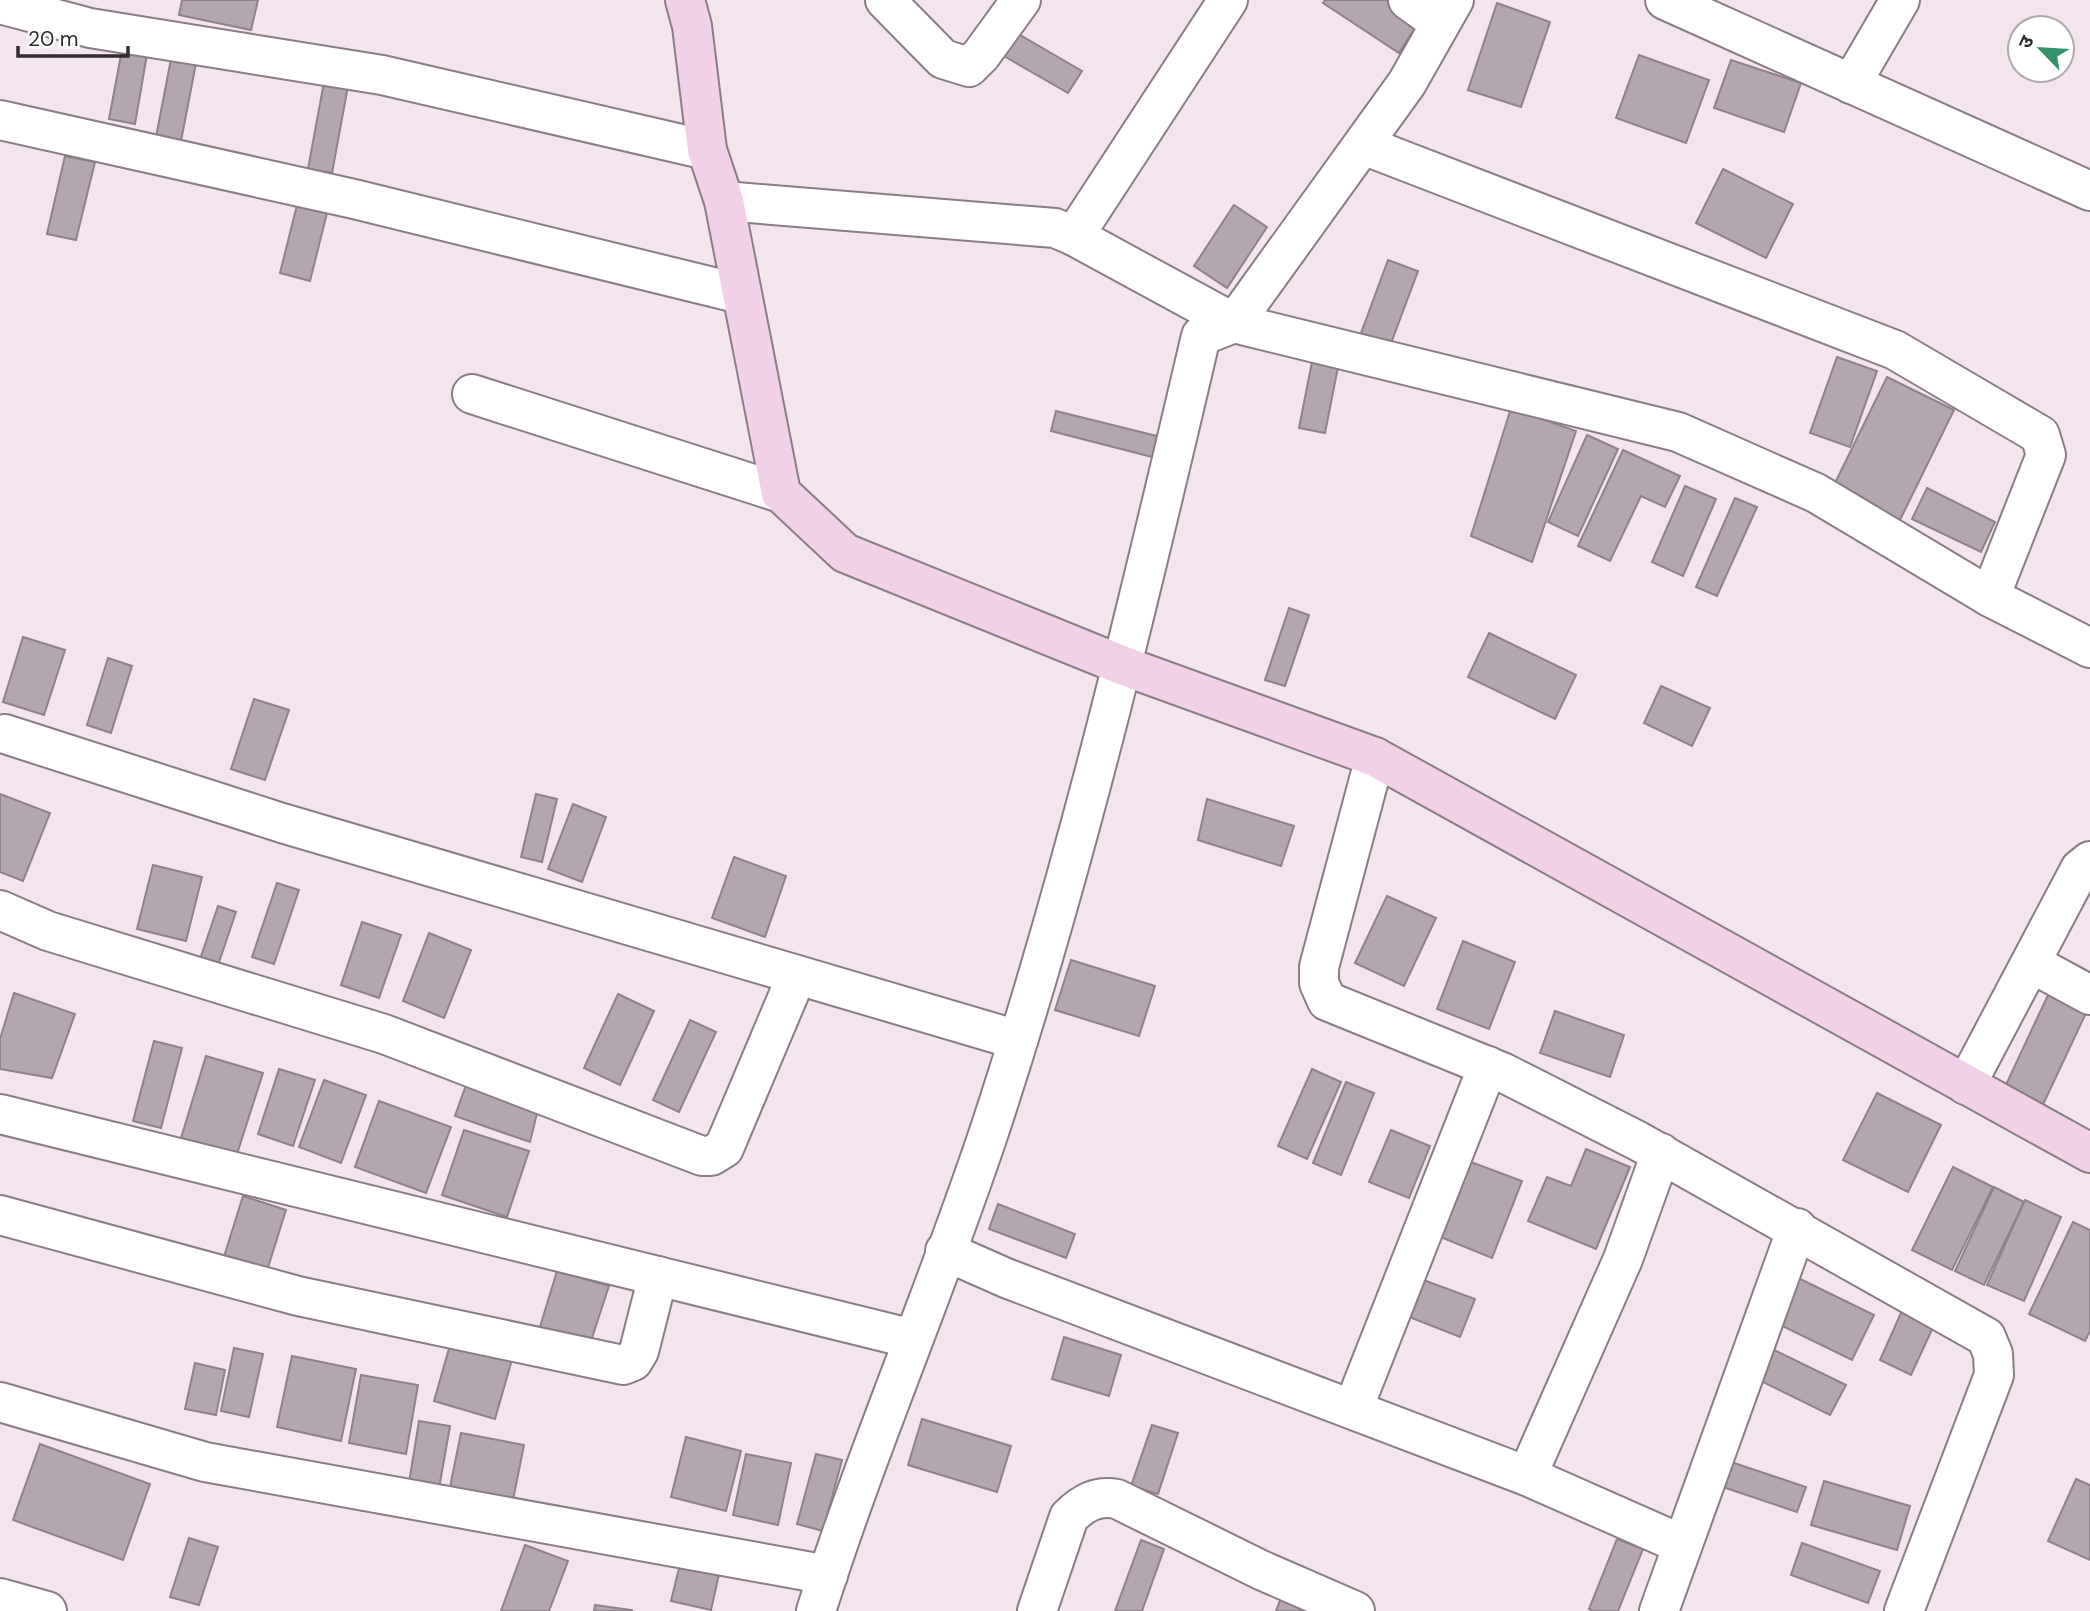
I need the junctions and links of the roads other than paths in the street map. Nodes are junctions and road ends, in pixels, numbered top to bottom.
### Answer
1 (685, 0) edge
2 (885, 0) edge
3 (1021, 0) edge
4 (1228, 0) edge
5 (1408, 0) edge
6 (1900, 0) edge
7 (0, 4) edge
8 (1687, 4) edge
9 (1447, 11) edge
10 (1851, 83) junction
11 (0, 120) edge
12 (1363, 145) junction
13 (707, 150) junction
14 (2090, 191) edge
15 (724, 201) junction
16 (1074, 236) junction
17 (741, 294) junction
18 (1234, 323) junction
19 (472, 394) dead end
20 (780, 493) junction
21 (1990, 597) junction
22 (2090, 648) edge
23 (1124, 666) junction
24 (5, 734) dead end
25 (1375, 757) junction
26 (2090, 861) edge
27 (0, 910) edge
28 (2031, 963) junction
29 (797, 975) junction
30 (2090, 995) edge
31 (1018, 1040) junction
32 (1488, 1066) junction
33 (1966, 1085) junction
34 (0, 1114) edge
35 (1661, 1153) junction
36 (2090, 1153) edge
37 (0, 1214) edge
38 (1797, 1228) junction
39 (945, 1251) junction
40 (658, 1276) junction
41 (913, 1339) junction
42 (0, 1402) edge
43 (1353, 1409) junction
44 (1527, 1476) junction
45 (1681, 1544) junction
46 (828, 1575) junction
47 (0, 1598) edge
48 (47, 1611) edge
49 (816, 1611) edge
50 (1037, 1611) edge
51 (1355, 1611) edge
52 (1659, 1611) edge
53 (1904, 1611) edge

1 - 13 street
2 - 3 street
4 - 16 street
5 - 9 street
6 - 10 street
7 - 13 street
8 - 10 street
9 - 12 street
10 - 14 street
11 - 17 street
12 - 18 street
12 - 21 street
13 - 15 street
15 - 16 street
15 - 17 street
16 - 18 street
17 - 20 street
18 - 21 street
18 - 23 street
19 - 20 street
20 - 23 street
21 - 22 street
23 - 25 street
23 - 31 street
24 - 29 street
25 - 32 street
25 - 33 street
26 - 28 street
27 - 29 street
28 - 30 street
28 - 33 street
29 - 31 street
31 - 39 street
32 - 35 street
32 - 43 street
33 - 36 street
34 - 40 street
35 - 38 street
35 - 44 street
37 - 40 street
38 - 45 street
38 - 53 street
39 - 41 street
39 - 43 street
40 - 41 street
41 - 46 street
42 - 46 street
43 - 44 street
44 - 45 street
45 - 52 street
46 - 49 street
47 - 48 street
50 - 51 street

